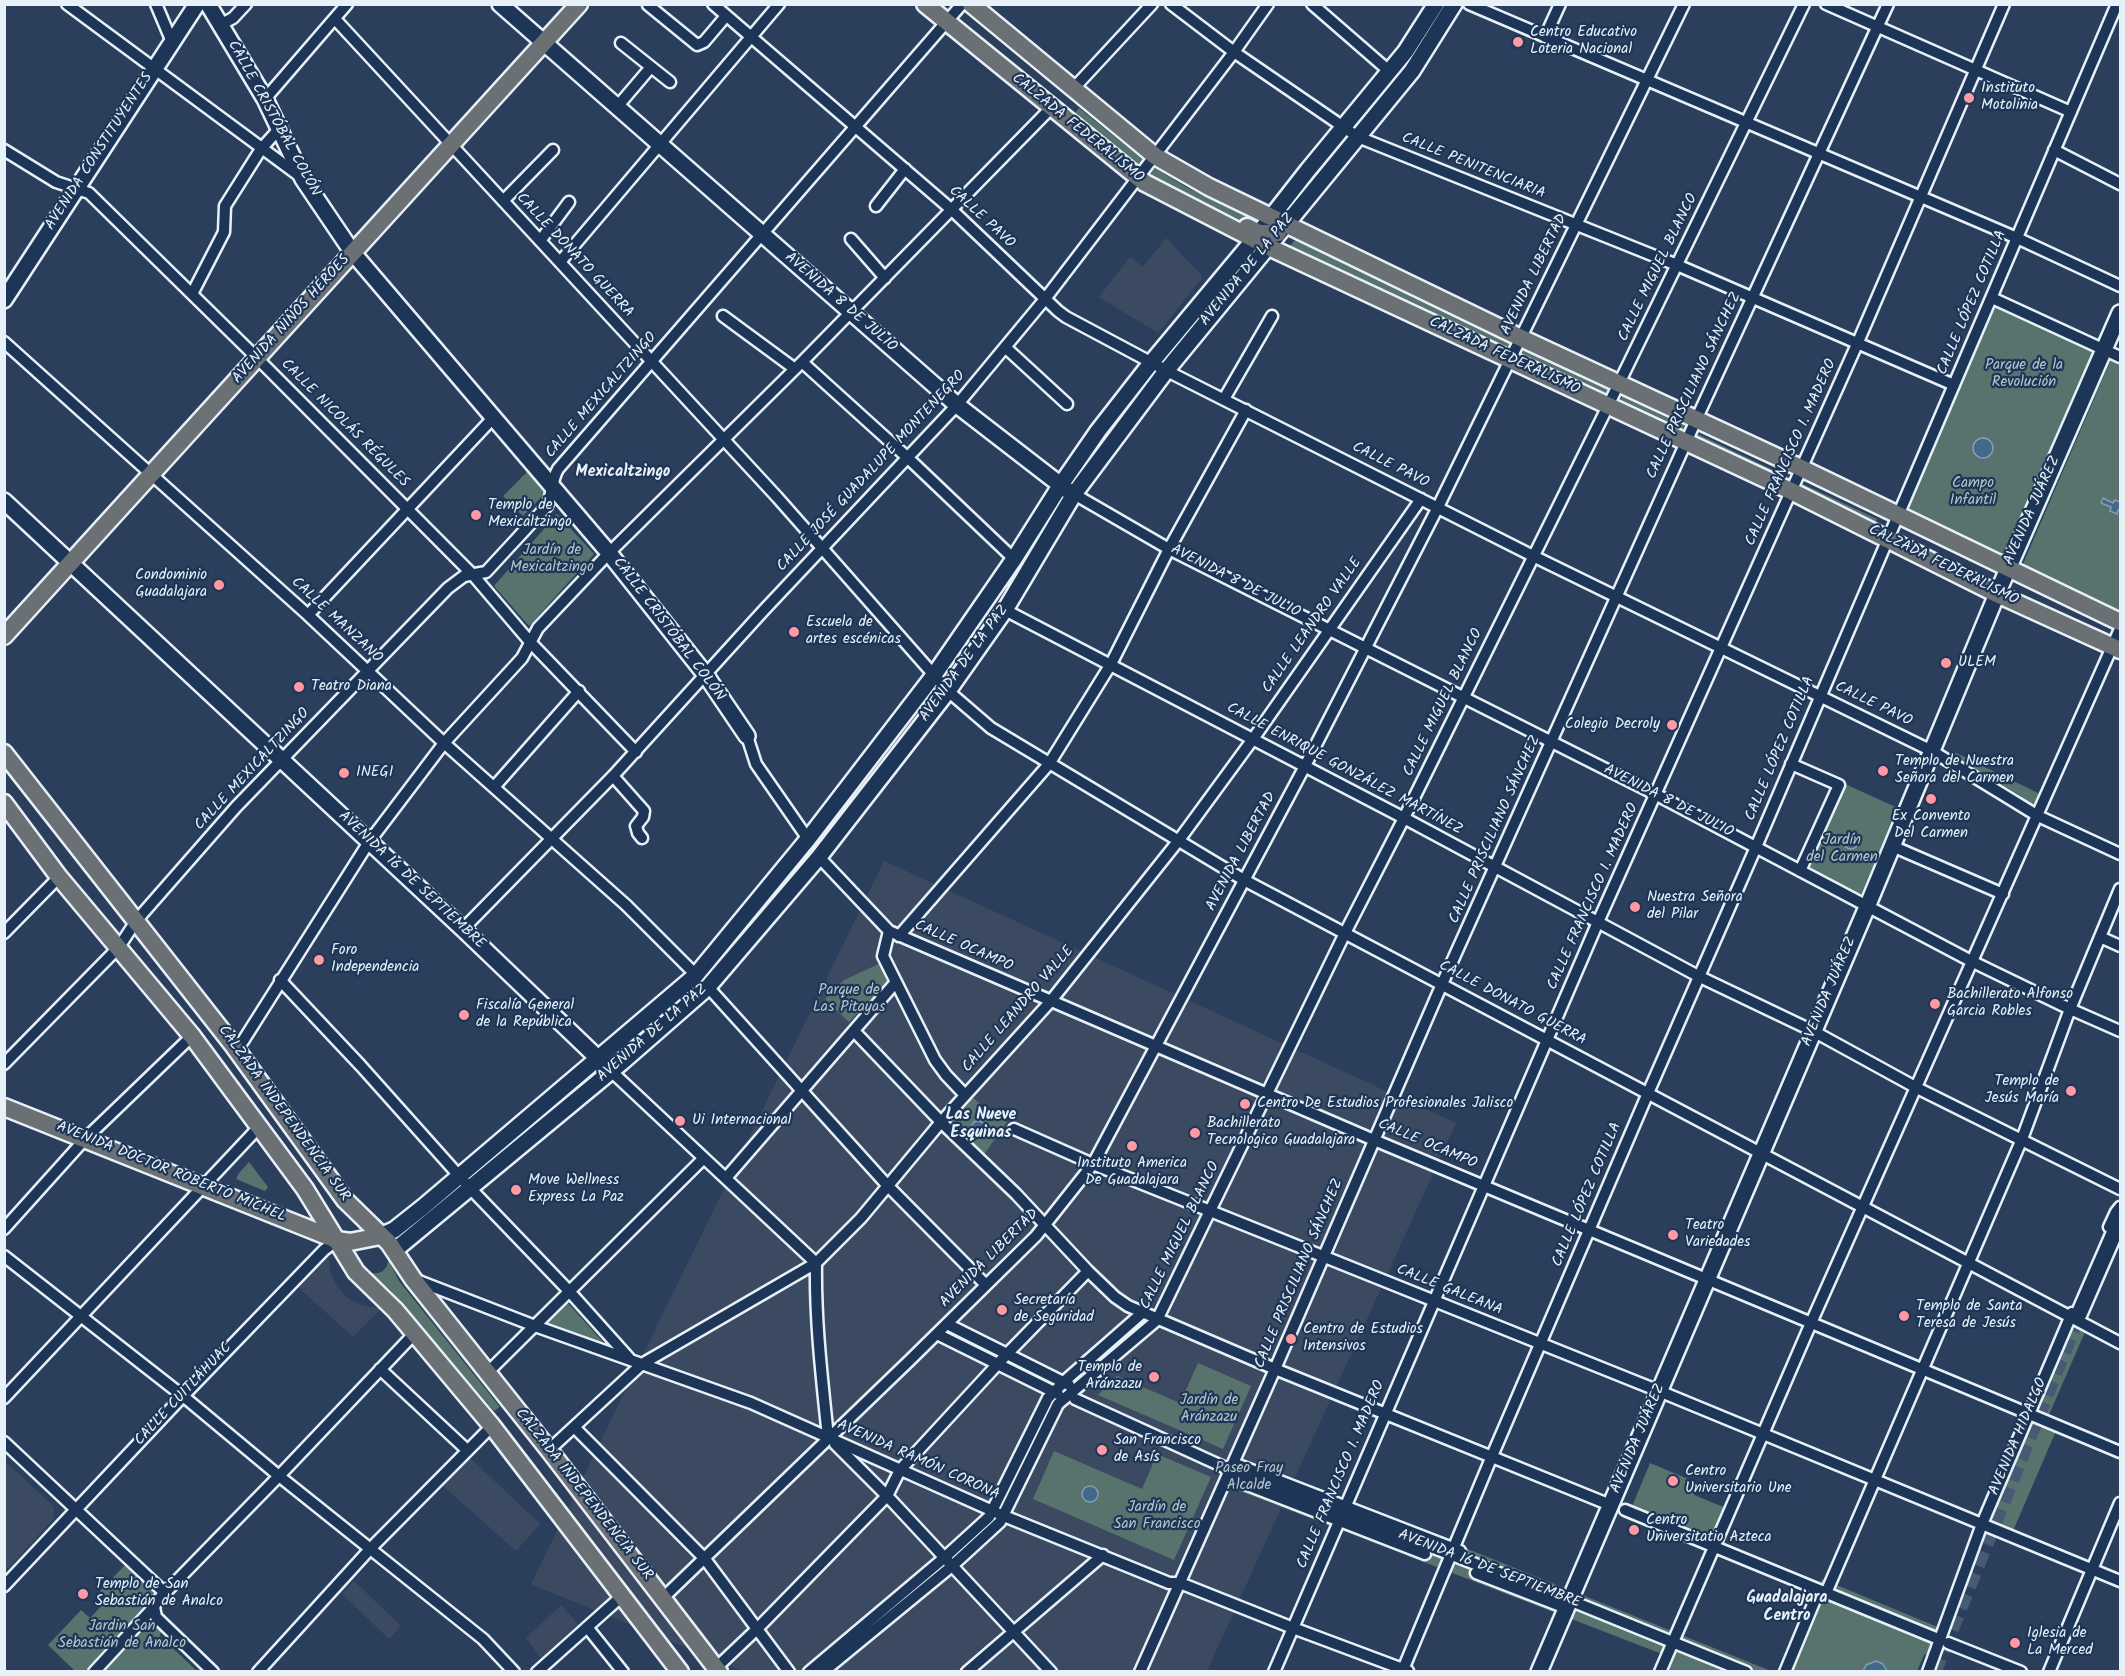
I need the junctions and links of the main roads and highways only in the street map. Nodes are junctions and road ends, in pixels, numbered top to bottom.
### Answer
1 (579, 4) edge
2 (925, 4) edge
3 (971, 4) edge
4 (1269, 232) junction
5 (2121, 622) edge
6 (4, 636) edge
7 (2117, 648) edge
8 (4, 753) edge
9 (4, 803) edge
10 (4, 1107) edge
11 (380, 1236) junction
12 (337, 1240) junction
13 (718, 1670) edge
14 (680, 1671) edge

1 - 6 main road, AVENIDA NIÑOS HÉROES
2 - 4 main road, CALZADA FEDERALISMO
3 - 4 main road, CALZADA FEDERALISMO
4 - 5 main road, CALZADA FEDERALISMO
4 - 7 main road, CALZADA FEDERALISMO
8 - 11 main road, CALZADA INDEPENDENCIA SUR
9 - 12 main road, CALZADA INDEPENDENCIA SUR
10 - 12 main road, AVENIDA DOCTOR ROBERTO MICHEL
11 - 12 main road
11 - 13 main road, CALZADA INDEPENDENCIA SUR
12 - 14 main road, CALZADA INDEPENDENCIA SUR

